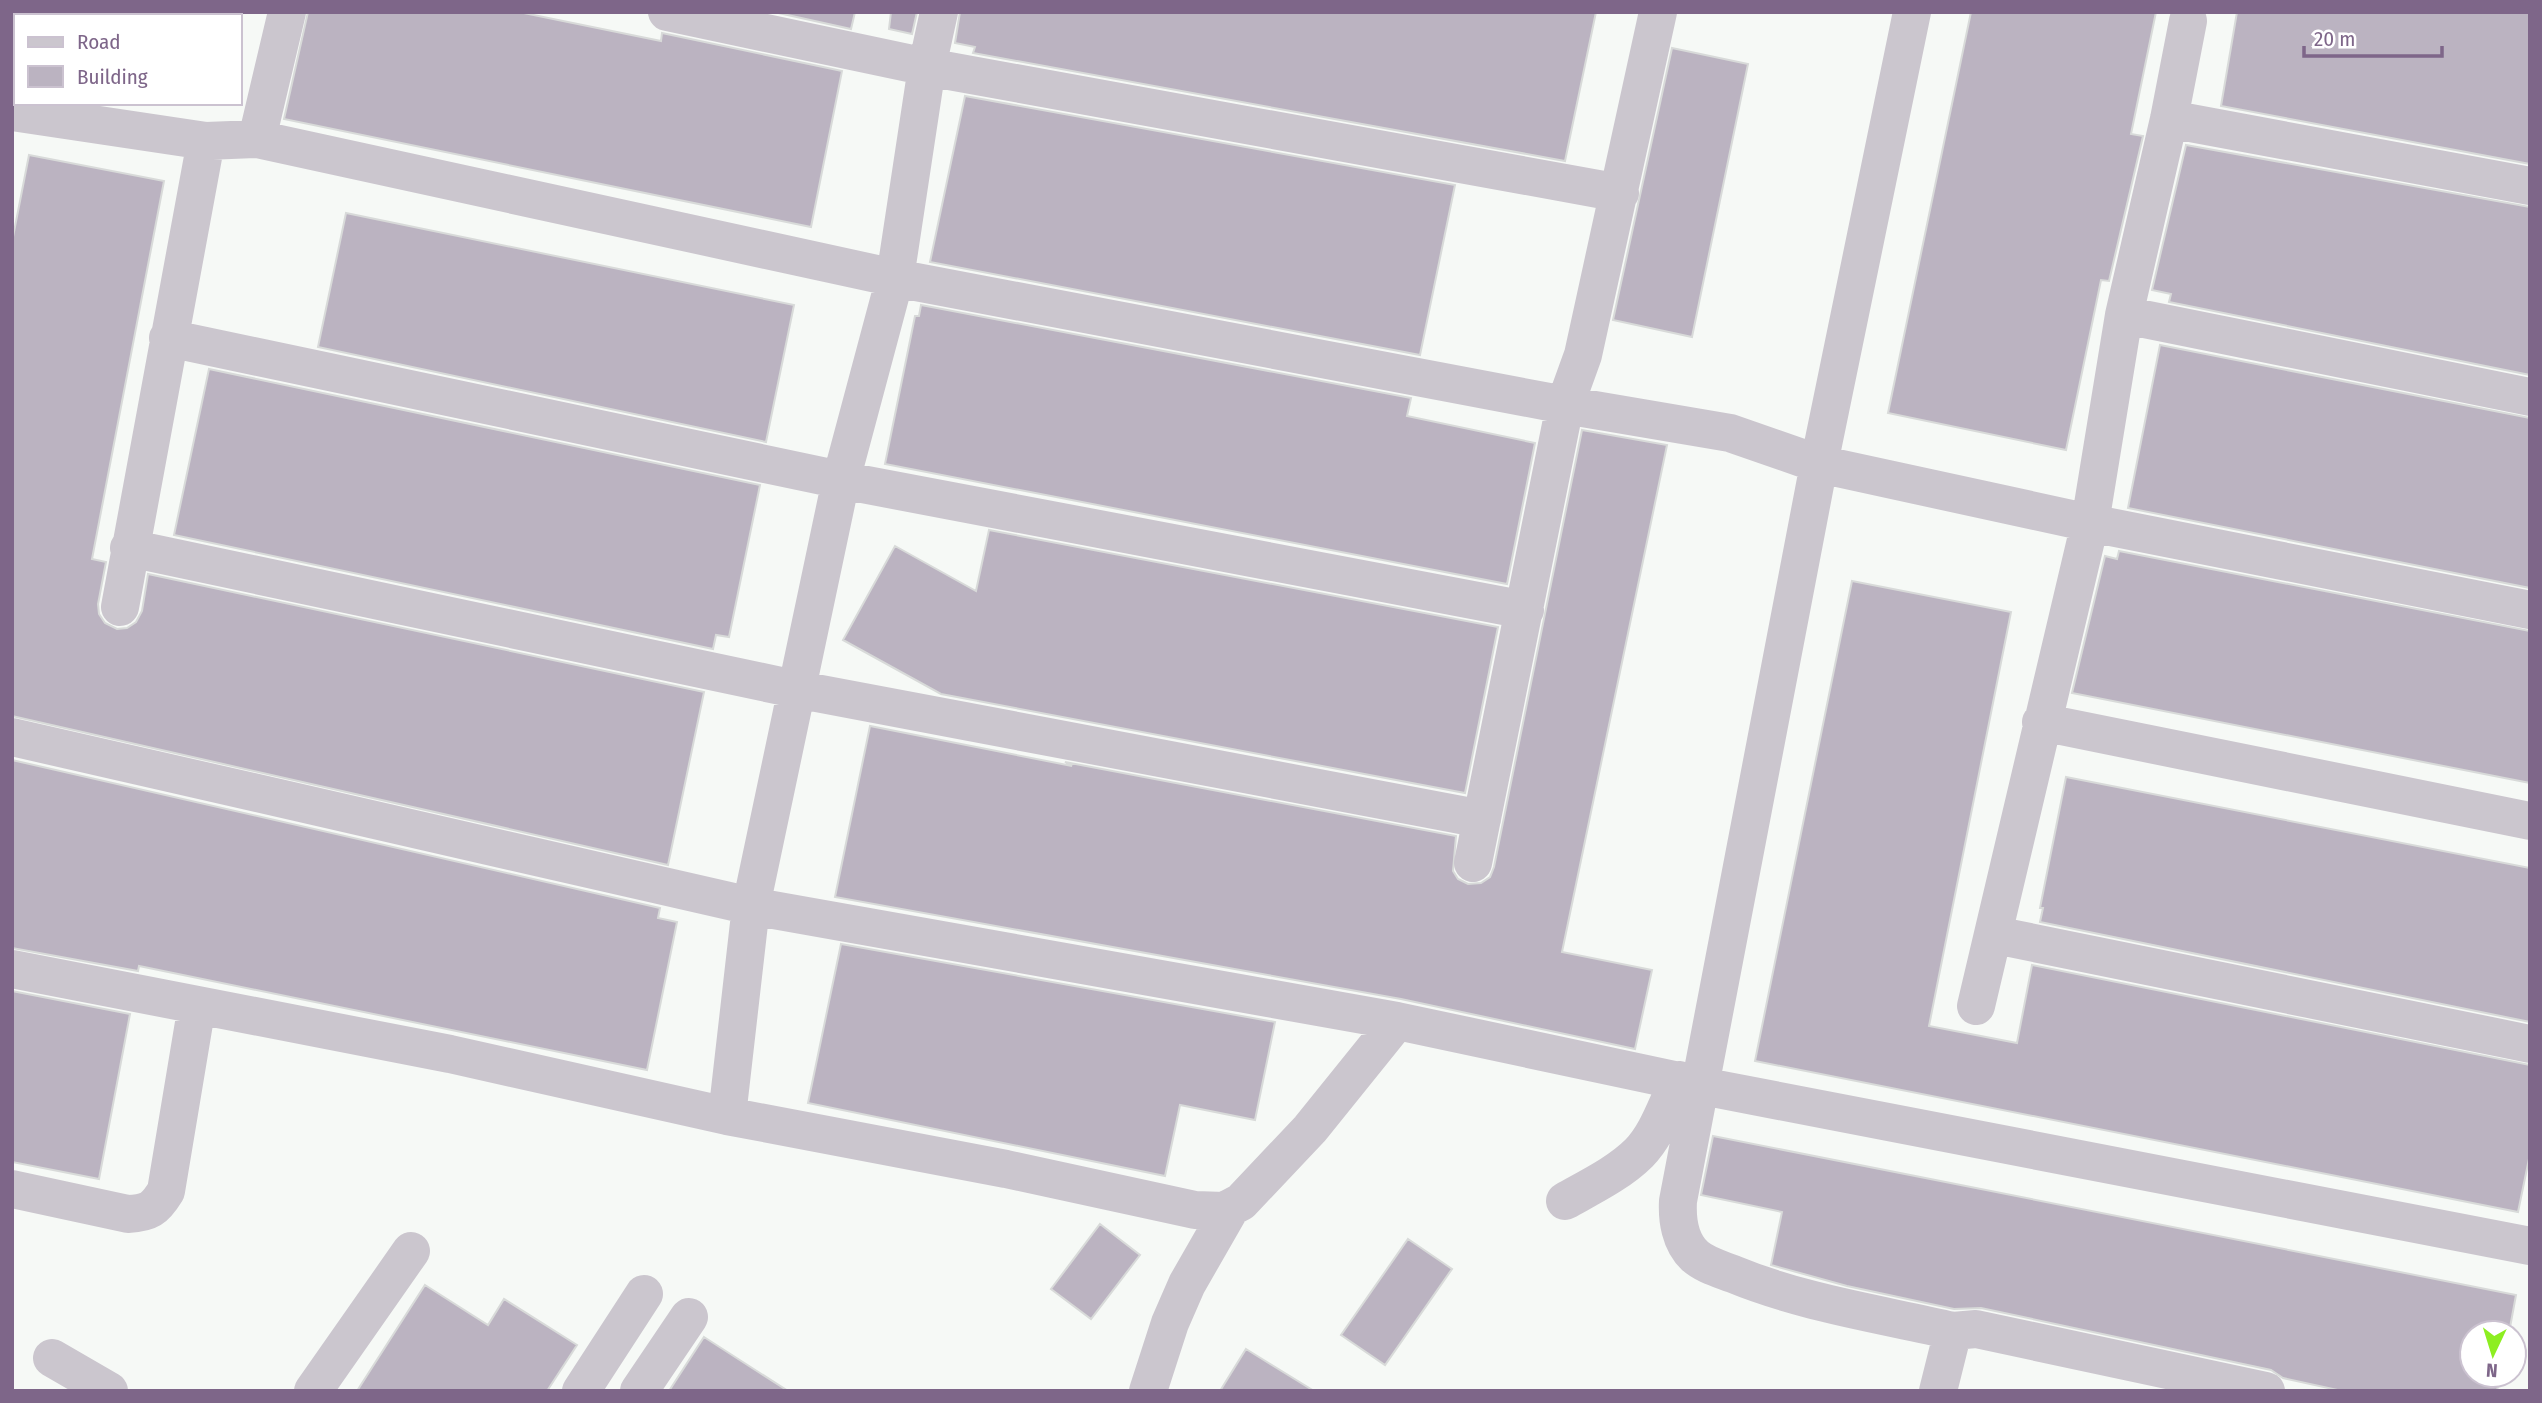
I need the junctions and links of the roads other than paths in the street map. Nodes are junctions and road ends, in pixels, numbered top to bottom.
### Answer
1 (287, 12) edge
2 (667, 12) edge
3 (939, 12) edge
4 (1658, 12) edge
5 (1912, 12) edge
6 (2188, 21) dead end
7 (927, 67) junction
8 (12, 113) edge
9 (2169, 119) junction
10 (257, 139) junction
11 (206, 141) junction
12 (2530, 186) edge
13 (1620, 193) junction
14 (895, 278) junction
15 (2124, 314) junction
16 (168, 338) junction
17 (2530, 397) edge
18 (1565, 405) junction
19 (1819, 464) junction
20 (841, 480) junction
21 (2090, 523) junction
22 (129, 548) junction
23 (120, 607) dead end
24 (1525, 610) junction
25 (2530, 610) edge
26 (795, 689) junction
27 (2041, 722) junction
28 (12, 737) edge
29 (1482, 819) junction
30 (2530, 821) edge
31 (1473, 863) dead end
32 (751, 906) junction
33 (1995, 935) junction
34 (12, 970) edge
35 (197, 1005) junction
36 (1976, 1006) dead end
37 (1397, 1021) junction
38 (2530, 1044) edge
39 (1690, 1083) junction
40 (727, 1116) junction
41 (12, 1189) edge
42 (1565, 1201) dead end
43 (1230, 1209) junction
44 (2530, 1247) edge
45 (411, 1251) dead end
46 (644, 1294) dead end
47 (689, 1317) dead end
48 (623, 1326) junction
49 (1952, 1331) junction
50 (662, 1355) junction
51 (52, 1358) dead end
52 (109, 1391) edge
53 (313, 1391) edge
54 (580, 1391) edge
55 (639, 1391) edge
56 (1149, 1391) edge
57 (1938, 1391) edge
58 (2266, 1391) edge

1 - 10 street
2 - 7 street
3 - 7 street
4 - 13 street
5 - 19 street
6 - 9 street
7 - 13 street
7 - 14 street
8 - 11 street
9 - 12 street
9 - 15 street
10 - 11 street
10 - 14 street
11 - 16 street
13 - 18 street
14 - 18 street
14 - 20 street
15 - 17 street
15 - 21 street
16 - 20 street
16 - 22 street
18 - 19 street
18 - 24 street
19 - 21 street
19 - 39 street
20 - 24 street
20 - 26 street
21 - 25 street
21 - 27 street
22 - 23 street
22 - 26 street
24 - 29 street
26 - 29 street
26 - 32 street
27 - 30 street
27 - 33 street
28 - 32 street
29 - 31 street
32 - 37 street
32 - 40 street
33 - 36 street
33 - 38 street
34 - 35 street
35 - 40 street
35 - 41 street
37 - 39 street
37 - 43 street
39 - 42 street
39 - 44 street
39 - 49 street
40 - 43 street
43 - 56 street
45 - 53 street
46 - 48 street
47 - 50 street
48 - 50 street
48 - 54 street
49 - 57 street
49 - 58 street
50 - 55 street
51 - 52 street

